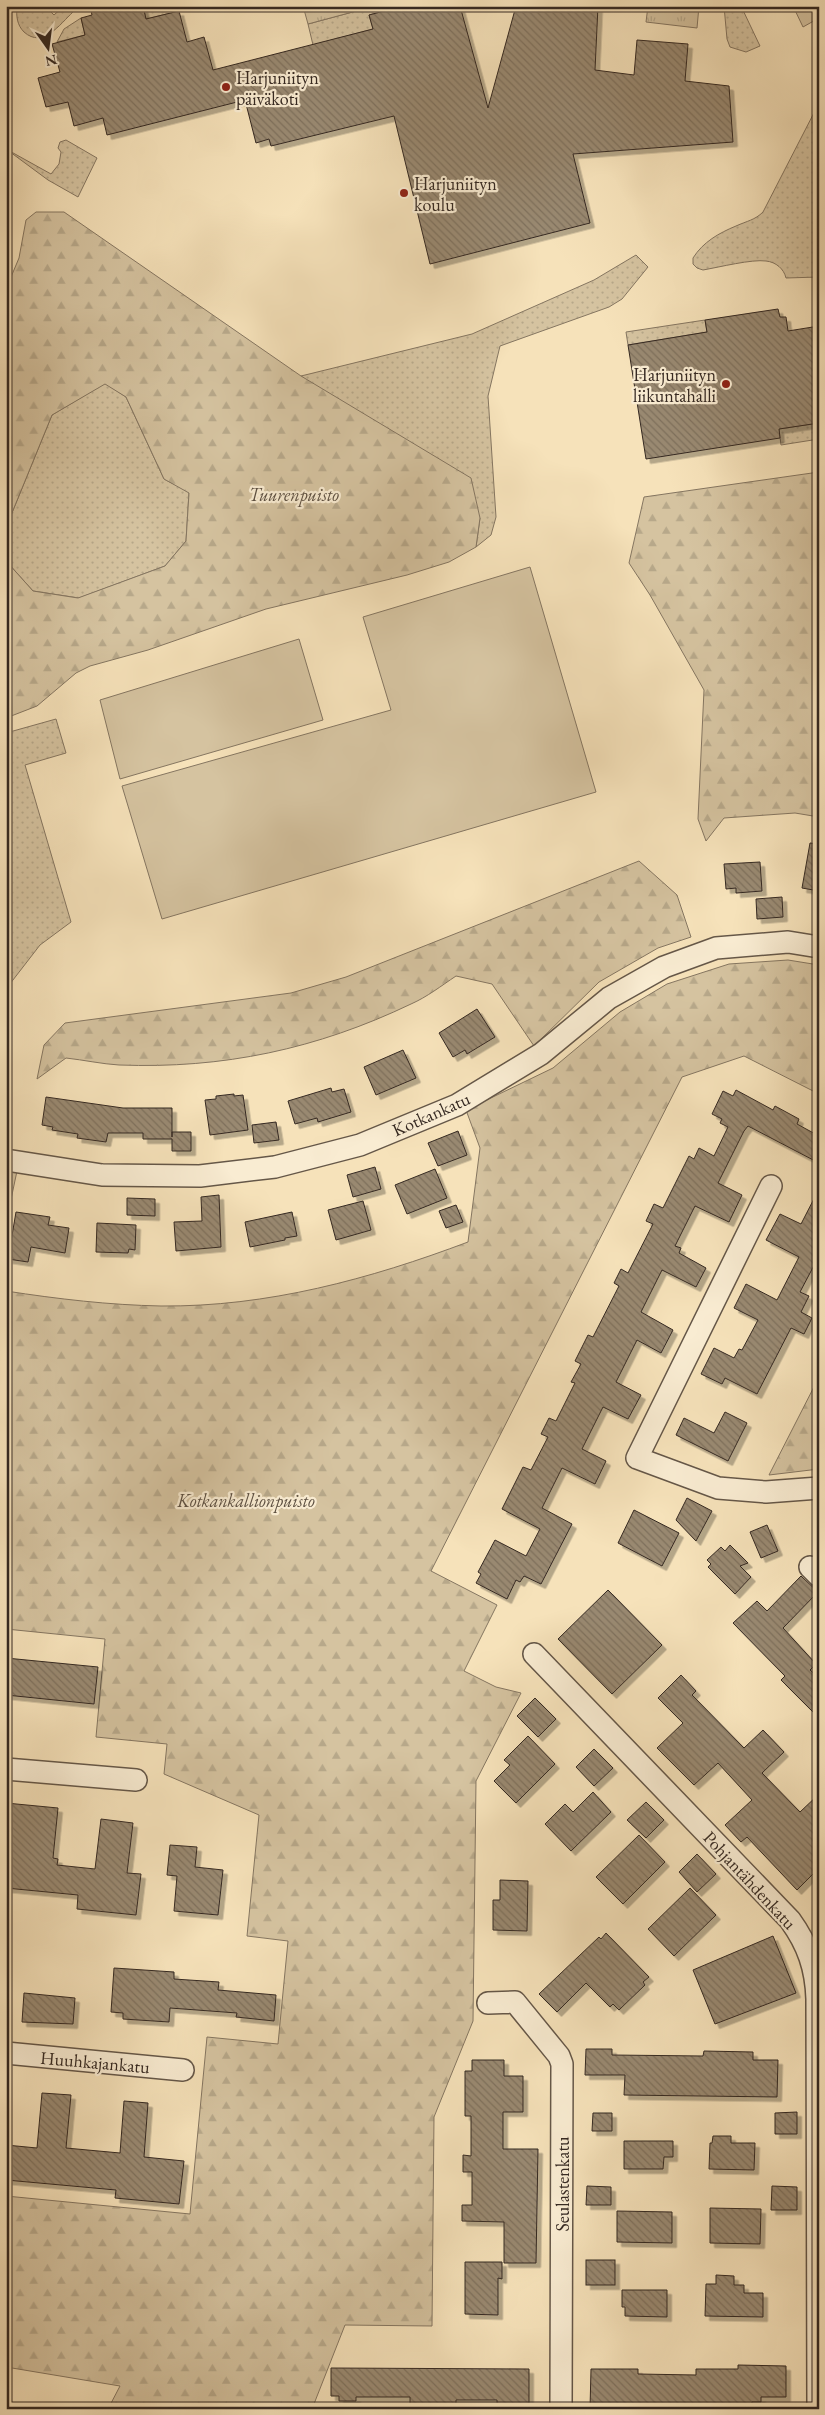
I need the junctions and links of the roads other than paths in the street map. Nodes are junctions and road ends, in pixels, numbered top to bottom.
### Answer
1 (819, 947) edge
2 (6, 1160) edge
3 (771, 1186) dead end
4 (819, 1488) edge
5 (534, 1654) dead end
6 (6, 1769) edge
7 (136, 1780) dead end
8 (488, 2003) dead end
9 (6, 2053) edge
10 (183, 2070) dead end
11 (819, 2311) edge
12 (561, 2409) edge
13 (818, 2409) edge

1 - 2 street, Kotkankatu
3 - 4 street
5 - 11 street, Pohjantähdenkatu
6 - 7 street
8 - 12 street, Seulastenkatu
9 - 10 street, Huuhkajankatu
11 - 13 street, Pohjantähdenkatu

